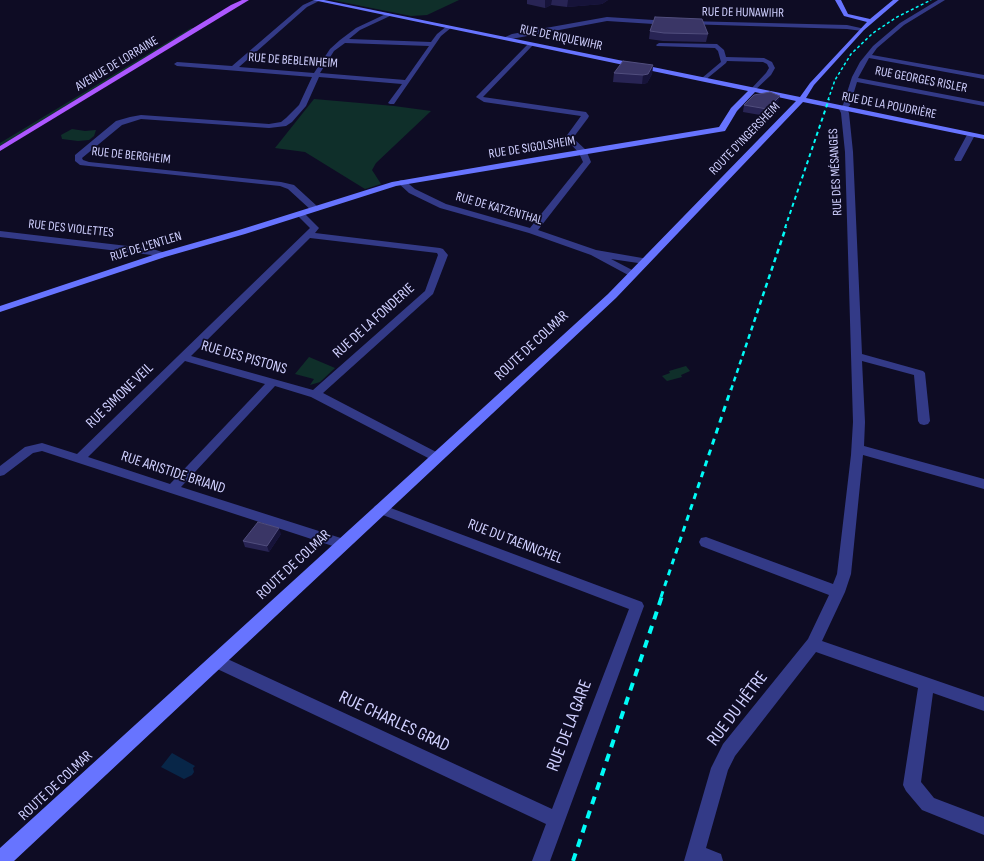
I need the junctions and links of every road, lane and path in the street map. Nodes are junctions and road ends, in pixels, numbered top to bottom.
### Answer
1 (232, 0) edge
2 (246, 0) edge
3 (317, 0) edge
4 (838, 0) edge
5 (896, 0) edge
6 (942, 0) edge
7 (388, 15) junction
8 (846, 15) junction
9 (871, 21) junction
10 (449, 27) junction
11 (853, 28) junction
12 (862, 29) junction
13 (506, 38) junction
14 (342, 41) junction
15 (433, 44) junction
16 (531, 44) junction
17 (659, 45) edge
18 (868, 56) junction
19 (723, 59) junction
20 (178, 64) dead end
21 (234, 68) junction
22 (316, 75) junction
23 (984, 77) edge
24 (704, 79) junction
25 (854, 79) junction
26 (406, 82) junction
27 (753, 90) junction
28 (801, 100) junction
29 (392, 103) dead end
30 (984, 104) edge
31 (843, 109) junction
32 (972, 134) junction
33 (984, 137) edge
34 (0, 140) edge
35 (0, 149) edge
36 (583, 152) junction
37 (958, 159) dead end
38 (401, 182) junction
39 (315, 209) junction
40 (300, 214) junction
41 (532, 231) junction
42 (0, 234) edge
43 (307, 235) junction
44 (594, 253) junction
45 (162, 255) junction
46 (645, 261) junction
47 (633, 274) junction
48 (612, 296) joint
49 (0, 309) edge
50 (857, 356) junction
51 (183, 357) junction
52 (273, 382) junction
53 (858, 388) joint
54 (315, 394) junction
55 (924, 421) dead end
56 (858, 448) junction
57 (436, 457) dead end
58 (79, 459) junction
59 (0, 472) edge
60 (984, 484) edge
61 (172, 489) junction
62 (380, 509) junction
63 (706, 542) dead end
64 (342, 544) junction
65 (838, 592) junction
66 (637, 606) joint
67 (813, 644) junction
68 (216, 661) junction
69 (926, 684) junction
70 (984, 704) edge
71 (556, 820) junction
72 (984, 826) edge
73 (694, 857) edge
74 (0, 861) edge
75 (541, 861) edge
76 (714, 861) edge

1 - 34 main road, AVENUE DE LORRAINE
2 - 35 main road, AVENUE DE LORRAINE
3 - 7 street, RUE DE RIQUEWIHR
3 - 21 street
4 - 8 street
5 - 9 street, ROUTE D'INGERSHEIM
6 - 18 street, RUE DES MÉSANGES
7 - 10 street, RUE DE RIQUEWIHR
7 - 14 street
8 - 9 street
8 - 11 street
9 - 12 street, ROUTE D'INGERSHEIM
10 - 13 street, RUE DE RIQUEWIHR
10 - 15 street
11 - 12 street, RUE DE HUNAWIHR
11 - 13 street, RUE DE HUNAWIHR
12 - 28 street, ROUTE D'INGERSHEIM
13 - 16 street, RUE DE RIQUEWIHR
14 - 15 street
14 - 22 street
15 - 26 street
16 - 24 street, RUE DE RIQUEWIHR
16 - 36 street
17 - 19 street
18 - 23 street
18 - 25 street, RUE DES MÉSANGES
19 - 24 street
19 - 27 street
20 - 21 street, RUE DE BEBLENHEIM
21 - 22 street, RUE DE BEBLENHEIM
22 - 26 street, RUE DE BEBLENHEIM
22 - 39 street, RUE DE BERGHEIM
24 - 27 street, RUE DE RIQUEWIHR
25 - 30 street, RUE GEORGES RISLER
25 - 31 street, RUE DES MÉSANGES
26 - 29 street
27 - 28 street, RUE DE RIQUEWIHR
27 - 36 street, RUE DE SIGOLSHEIM
28 - 31 street, RUE DE LA POUDRIÈRE
28 - 46 street, ROUTE D'INGERSHEIM
31 - 32 street, RUE DE LA POUDRIÈRE
31 - 50 street, RUE DES MÉSANGES
32 - 33 street, RUE DE LA POUDRIÈRE
32 - 37 street
36 - 38 street, RUE DE SIGOLSHEIM
36 - 41 street
38 - 39 street, RUE DE SIGOLSHEIM
38 - 41 street, RUE DE KATZENTHAL
39 - 40 street, RUE DE SIGOLSHEIM
40 - 43 street
40 - 45 street, RUE DE L'ENTLEN
41 - 44 street, RUE DE KATZENTHAL
42 - 45 street, RUE DES VIOLETTES
43 - 51 street, RUE DES PISTONS
43 - 54 street, RUE DE LA FONDERIE
44 - 46 street, RUE DE KATZENTHAL
44 - 47 street, RUE DE KATZENTHAL
45 - 49 street, RUE DE L'ENTLEN
46 - 47 street, ROUTE D'INGERSHEIM
47 - 48 street, ROUTE D'INGERSHEIM
48 - 62 street, ROUTE DE COLMAR
50 - 53 street, RUE DES MÉSANGES
50 - 55 street
51 - 52 street, RUE DES PISTONS
51 - 58 street, RUE SIMONE VEIL
52 - 54 street, RUE DES PISTONS
52 - 61 street
53 - 56 street, RUE DU HÊTRE
54 - 57 street, RUE DES PISTONS
56 - 60 street
56 - 65 street, RUE DU HÊTRE
58 - 59 street, RUE ARISTIDE BRIAND
58 - 61 street, RUE ARISTIDE BRIAND
61 - 64 street, RUE ARISTIDE BRIAND
62 - 64 street, ROUTE DE COLMAR
62 - 66 street, RUE DU TAENNCHEL
63 - 65 street
64 - 68 street, ROUTE DE COLMAR
65 - 67 street, RUE DU HÊTRE
66 - 71 street, RUE DE LA GARE
67 - 69 street
67 - 73 street, RUE DU HÊTRE
68 - 71 street, RUE CHARLES GRAD
68 - 74 street, ROUTE DE COLMAR
69 - 70 street
69 - 72 street
71 - 75 street, RUE DE LA GARE
73 - 76 street

